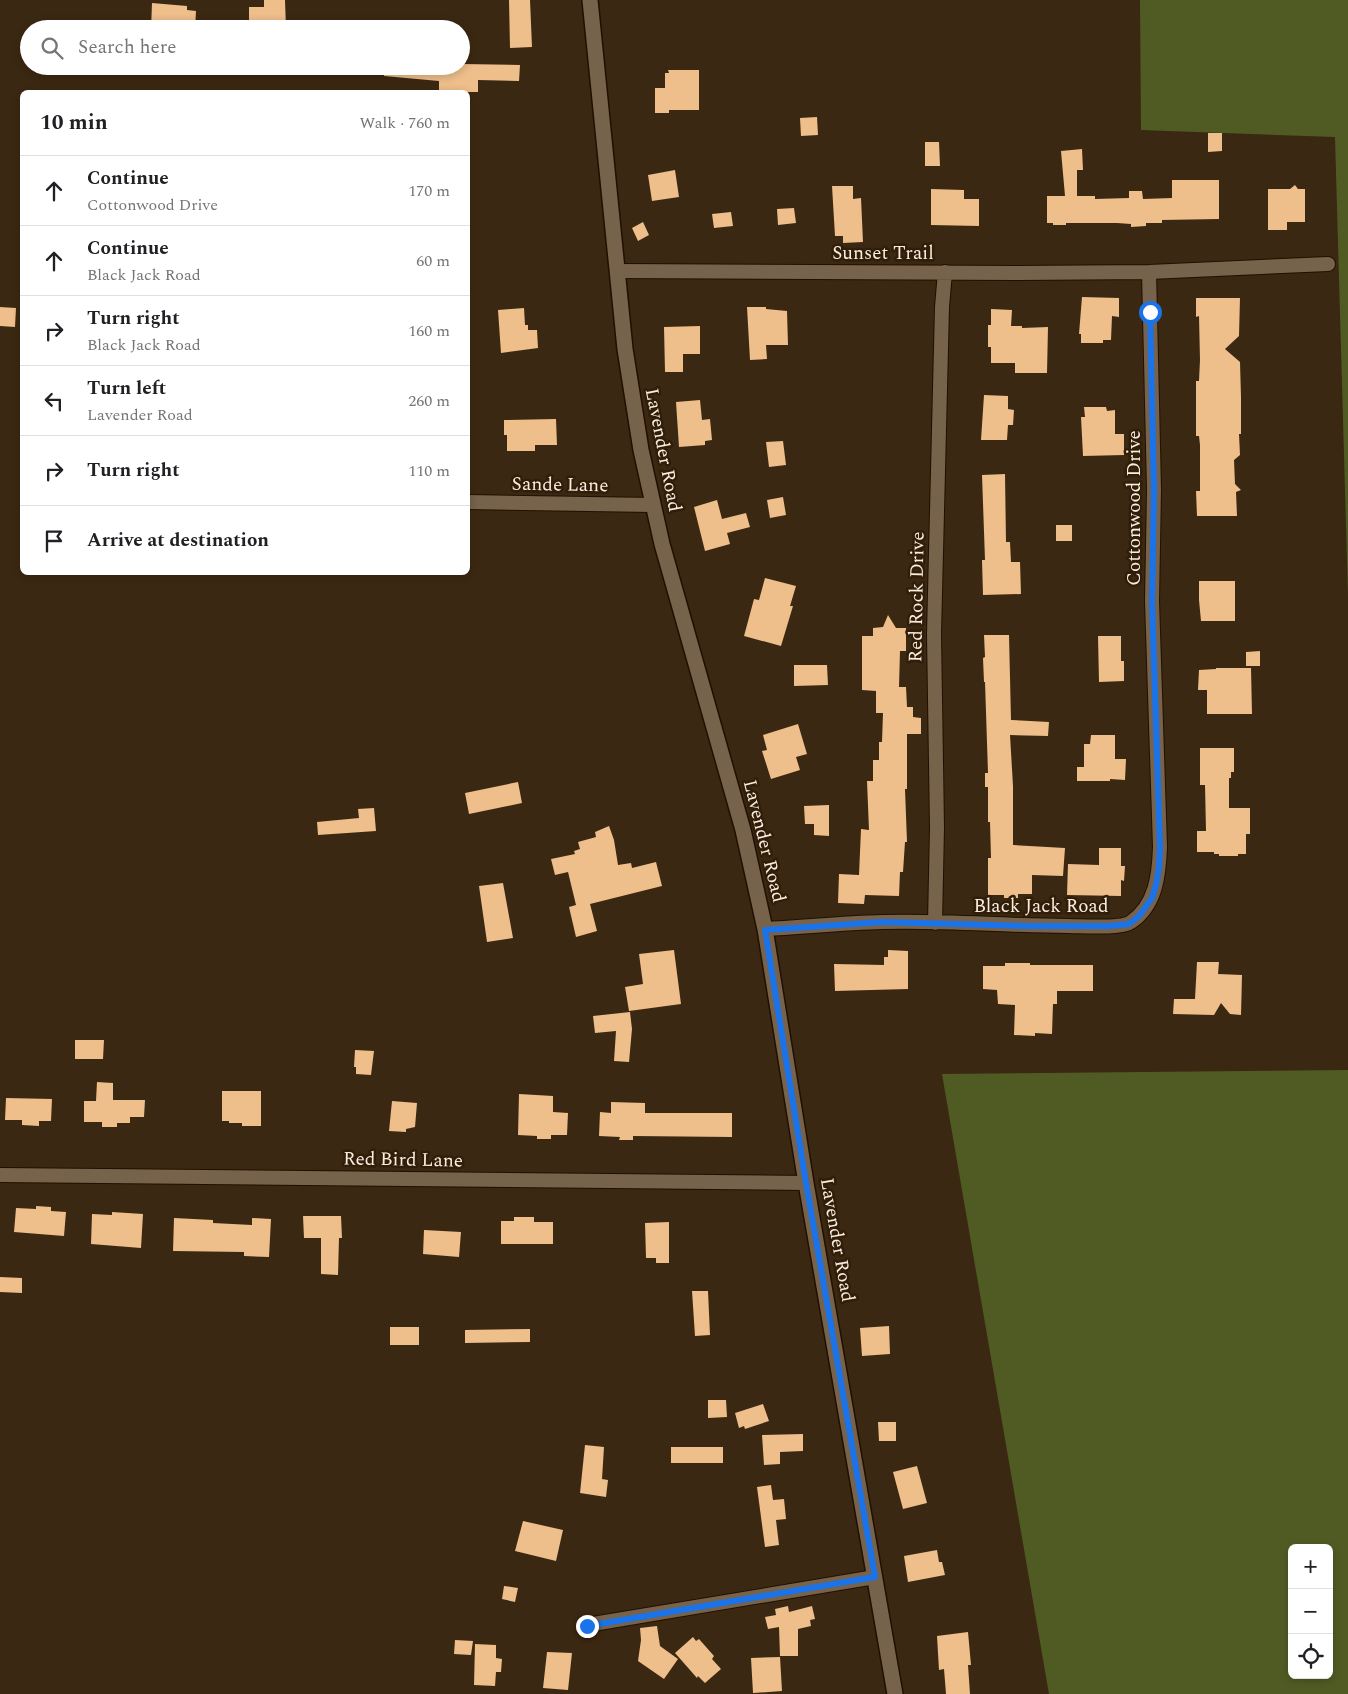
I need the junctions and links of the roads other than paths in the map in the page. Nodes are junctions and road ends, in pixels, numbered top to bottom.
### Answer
1 (590, 0) edge
2 (1328, 264) dead end
3 (617, 271) junction
4 (945, 272) junction
5 (1149, 272) junction
6 (470, 502) edge
7 (653, 505) junction
8 (1157, 745) joint
9 (936, 923) junction
10 (765, 930) junction
11 (0, 1175) edge
12 (806, 1183) junction
13 (875, 1577) junction
14 (587, 1626) dead end
15 (895, 1694) edge

1 - 3 street, Lavender Road
2 - 5 street, Sunset Trail
3 - 4 street, Sunset Trail
3 - 7 street, Lavender Road
4 - 5 street, Sunset Trail
4 - 9 street, Red Rock Drive
5 - 8 street, Cottonwood Drive
6 - 7 street, Sande Lane
7 - 10 street, Lavender Road
8 - 9 street, Black Jack Road
9 - 10 street, Black Jack Road
10 - 12 street, Lavender Road
11 - 12 street, Red Bird Lane
12 - 13 street, Lavender Road
13 - 14 street
13 - 15 street, Lavender Road

